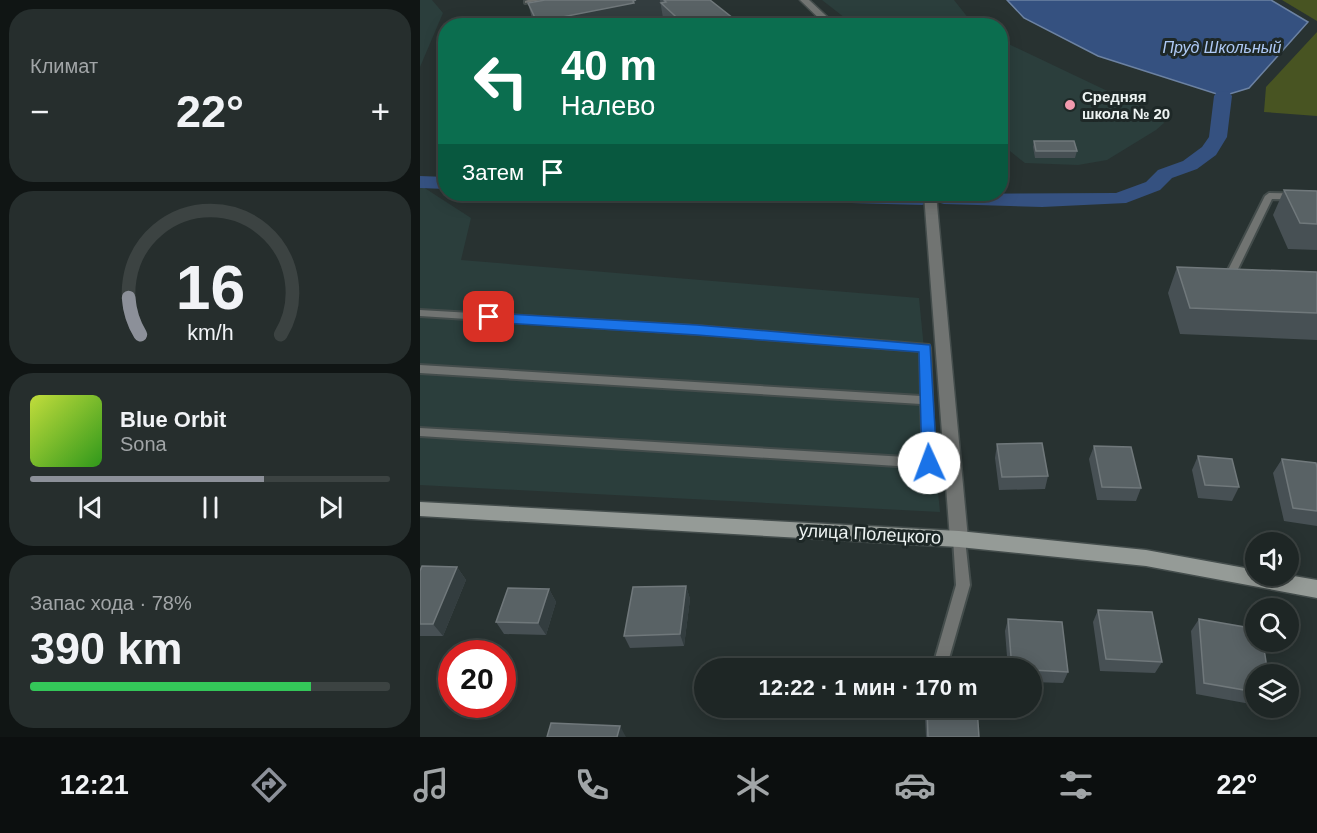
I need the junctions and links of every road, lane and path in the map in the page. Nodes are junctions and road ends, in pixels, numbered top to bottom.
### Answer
1 (539, 0) edge
2 (804, 0) edge
3 (526, 2) edge
4 (824, 18) edge
5 (1317, 197) edge
6 (931, 201) edge
7 (1252, 275) edge
8 (420, 313) edge
9 (420, 369) edge
10 (927, 400) junction
11 (420, 432) edge
12 (420, 509) edge
13 (959, 539) junction
14 (1317, 589) edge
15 (942, 658) edge

1 - 3 lane
2 - 4 street
5 - 7 lane
6 - 13 street
8 - 10 lane
9 - 10 lane
10 - 11 lane
12 - 13 street, улица Полецкого
13 - 14 street, улица Полецкого
13 - 15 lane

